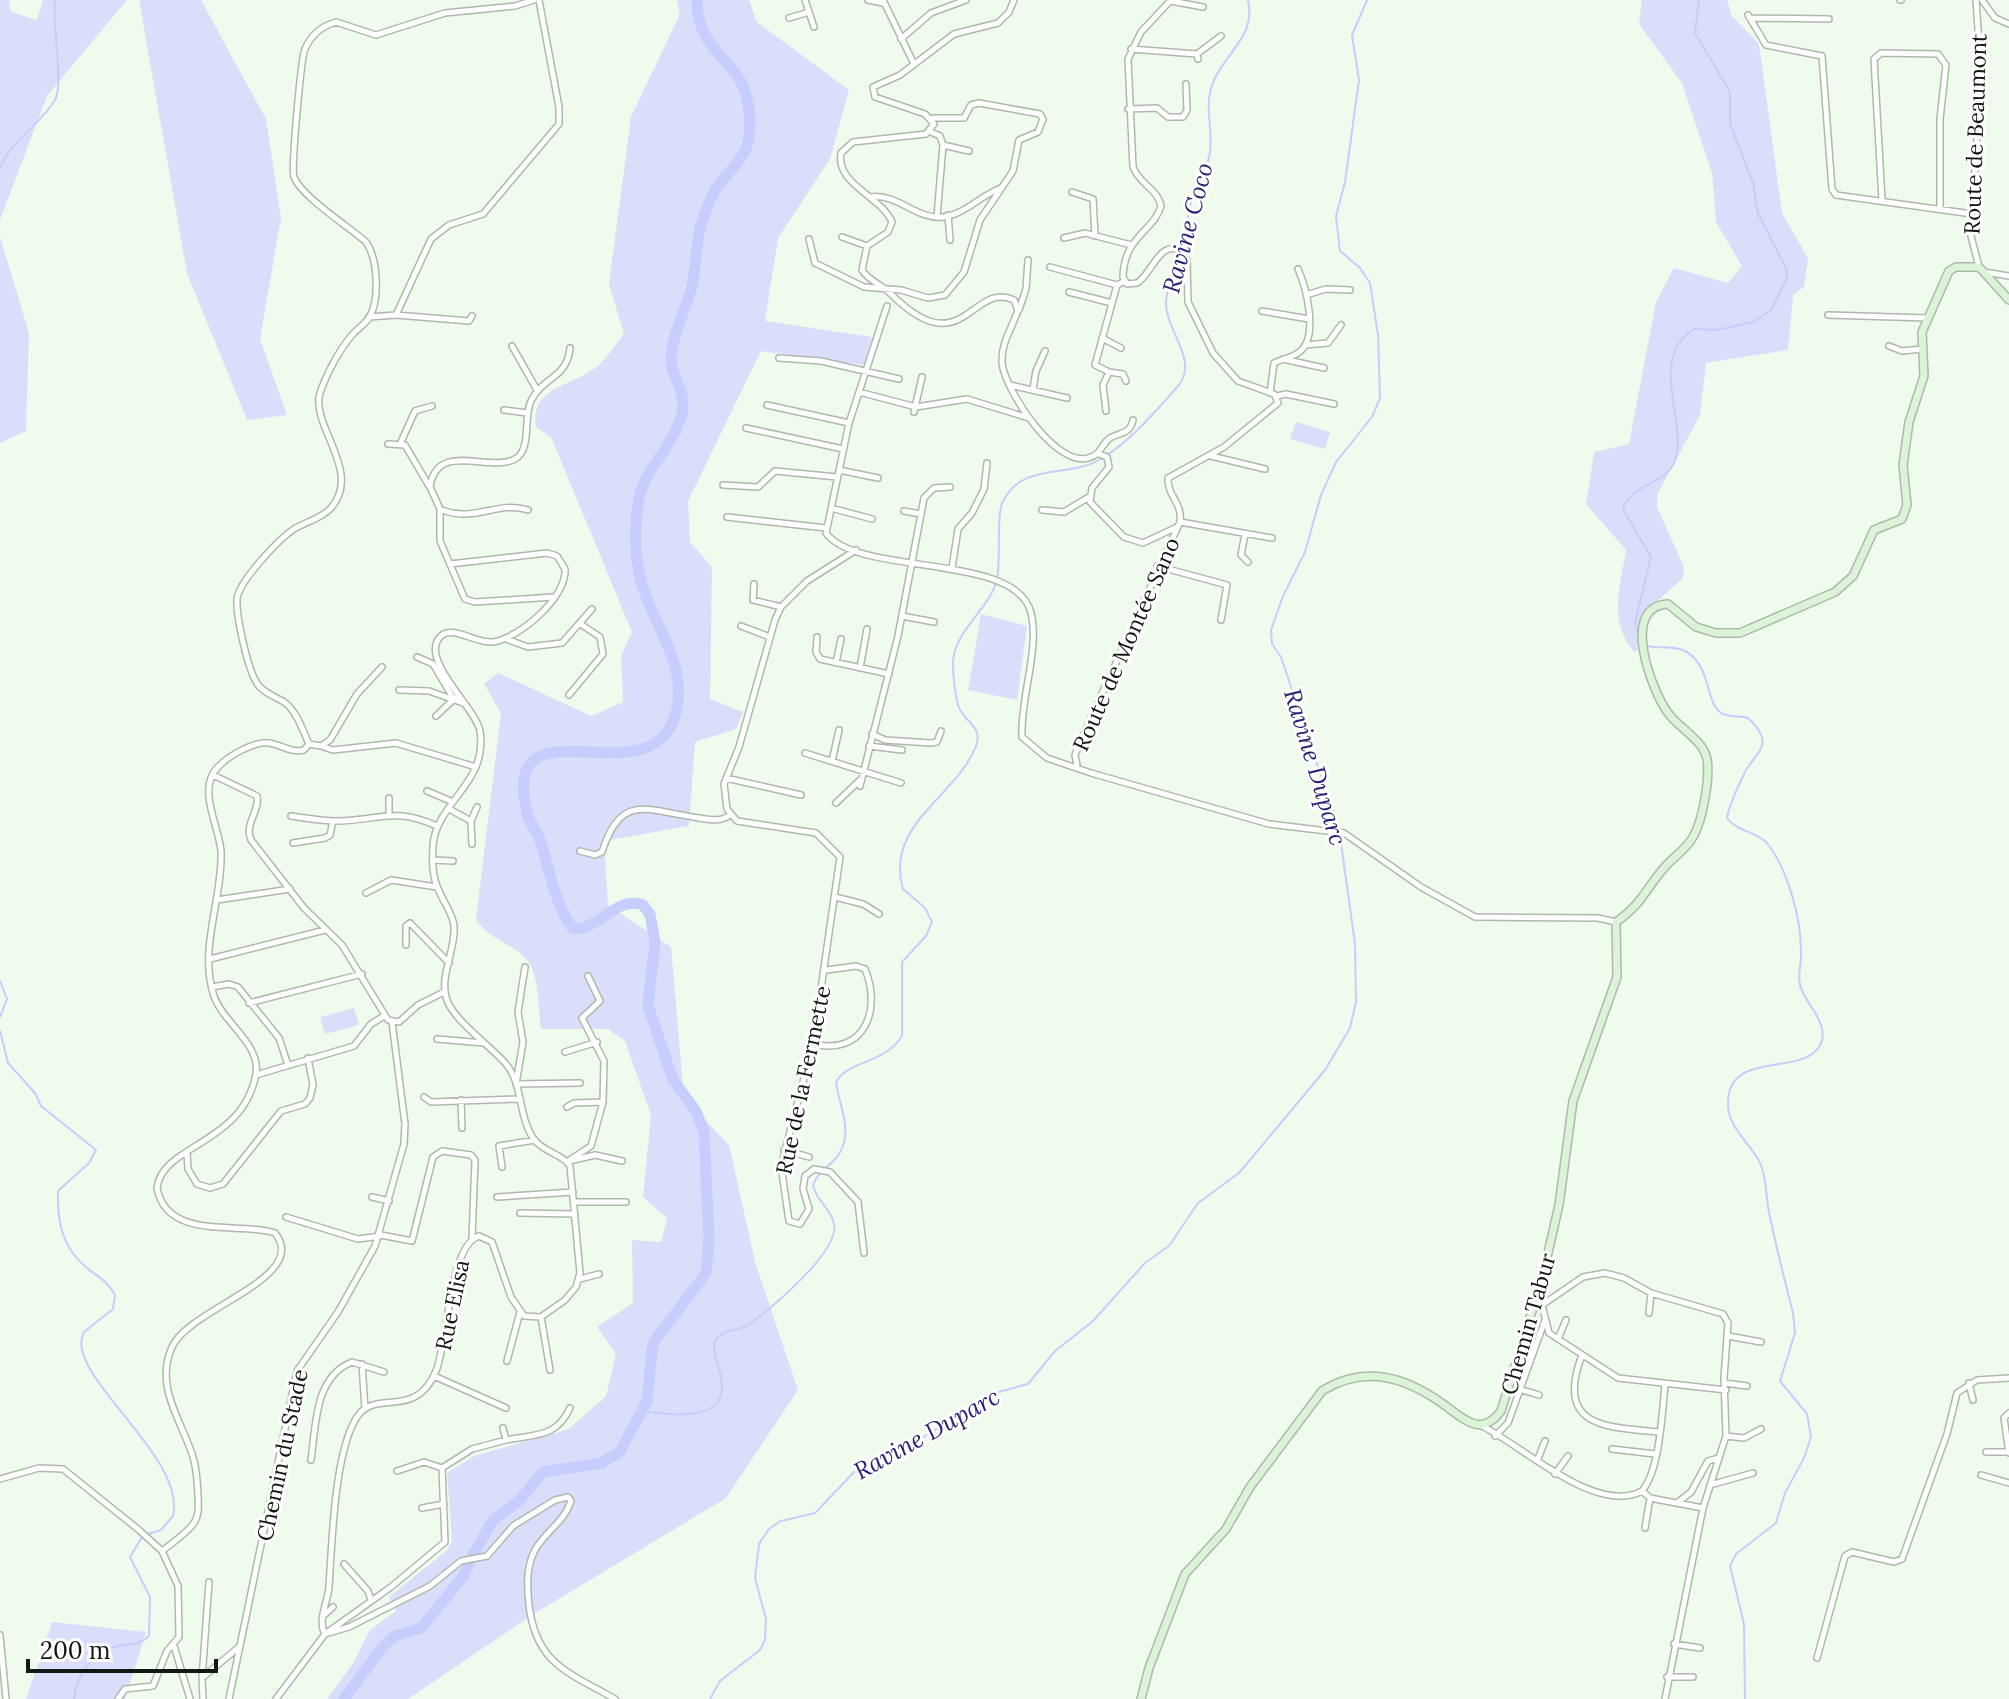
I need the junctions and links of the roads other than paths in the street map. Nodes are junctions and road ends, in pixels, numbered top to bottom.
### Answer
1 (493, 0) edge
2 (537, 0) edge
3 (805, 0) edge
4 (868, 0) edge
5 (966, 0) edge
6 (1014, 0) edge
7 (1171, 0) edge
8 (1979, 0) edge
9 (884, 2) edge
10 (498, 7) junction
11 (1203, 7) dead end
12 (809, 12) junction
13 (789, 18) dead end
14 (1829, 19) dead end
15 (2009, 24) edge
16 (814, 27) dead end
17 (1221, 36) dead end
18 (901, 39) junction
19 (1131, 49) junction
20 (914, 64) junction
21 (1186, 84) dead end
22 (1128, 109) junction
23 (932, 118) junction
24 (930, 132) junction
25 (943, 145) junction
26 (969, 151) dead end
27 (1001, 188) junction
28 (1072, 192) dead end
29 (870, 197) junction
30 (1882, 200) junction
31 (1940, 207) junction
32 (1972, 214) junction
33 (948, 215) junction
34 (937, 217) junction
35 (1095, 236) junction
36 (842, 237) dead end
37 (1064, 238) dead end
38 (809, 239) dead end
39 (950, 240) dead end
40 (1131, 245) junction
41 (867, 246) junction
42 (1028, 260) dead end
43 (1050, 267) dead end
44 (1298, 269) dead end
45 (1981, 269) junction
46 (2009, 276) edge
47 (1125, 281) junction
48 (1117, 285) junction
49 (887, 290) junction
50 (1350, 290) dead end
51 (1069, 292) dead end
52 (1309, 294) junction
53 (2009, 300) edge
54 (1112, 303) junction
55 (887, 306) dead end
56 (1018, 310) junction
57 (1262, 311) dead end
58 (396, 315) junction
59 (1828, 315) dead end
60 (472, 316) dead end
61 (369, 317) junction
62 (1928, 318) junction
63 (1309, 319) junction
64 (1341, 325) dead end
65 (1102, 338) junction
66 (1305, 345) junction
67 (512, 346) dead end
68 (1889, 346) dead end
69 (570, 348) dead end
70 (1121, 348) dead end
71 (1922, 349) junction
72 (1045, 351) dead end
73 (779, 358) dead end
74 (1283, 359) junction
75 (1324, 368) dead end
76 (866, 370) junction
77 (1109, 372) junction
78 (922, 377) dead end
79 (899, 379) dead end
80 (1126, 381) dead end
81 (1009, 385) junction
82 (1033, 389) junction
83 (537, 390) junction
84 (859, 392) junction
85 (1270, 393) junction
86 (1277, 396) junction
87 (1067, 398) dead end
88 (1334, 404) dead end
89 (767, 405) dead end
90 (432, 406) dead end
91 (504, 410) dead end
92 (915, 410) junction
93 (1106, 411) dead end
94 (527, 413) junction
95 (1030, 418) junction
96 (1133, 420) dead end
97 (849, 423) junction
98 (746, 428) dead end
99 (401, 442) junction
100 (388, 444) dead end
101 (843, 449) junction
102 (1099, 454) junction
103 (1210, 456) junction
104 (987, 463) dead end
105 (1265, 469) dead end
106 (838, 474) junction
107 (878, 478) dead end
108 (723, 485) dead end
109 (430, 487) junction
110 (950, 487) dead end
111 (1089, 496) junction
112 (830, 508) junction
113 (440, 509) junction
114 (528, 510) dead end
115 (1042, 510) dead end
116 (904, 511) dead end
117 (921, 514) junction
118 (727, 517) dead end
119 (872, 519) dead end
120 (1178, 524) junction
121 (826, 528) junction
122 (1246, 534) junction
123 (1272, 538) dead end
124 (857, 550) junction
125 (1248, 562) dead end
126 (450, 564) junction
127 (913, 564) junction
128 (1157, 566) junction
129 (952, 568) junction
130 (754, 584) dead end
131 (553, 597) junction
132 (781, 607) junction
133 (592, 609) dead end
134 (902, 616) junction
135 (1221, 620) dead end
136 (934, 622) dead end
137 (582, 625) junction
138 (741, 626) dead end
139 (867, 629) dead end
140 (770, 637) junction
141 (817, 637) dead end
142 (506, 639) junction
143 (841, 639) dead end
144 (417, 657) dead end
145 (836, 663) junction
146 (373, 665) dead end
147 (860, 668) junction
148 (889, 674) junction
149 (399, 690) dead end
150 (569, 695) dead end
151 (454, 698) junction
152 (464, 703) junction
153 (436, 716) dead end
154 (839, 730) dead end
155 (941, 731) dead end
156 (872, 734) junction
157 (309, 744) junction
158 (321, 746) junction
159 (869, 746) junction
160 (902, 750) dead end
161 (805, 753) dead end
162 (832, 761) junction
163 (1077, 766) junction
164 (476, 767) junction
165 (863, 771) junction
166 (213, 775) junction
167 (726, 778) junction
168 (901, 783) dead end
169 (427, 791) dead end
170 (801, 795) dead end
171 (389, 798) dead end
172 (453, 802) junction
173 (836, 803) dead end
174 (477, 807) dead end
175 (449, 809) junction
176 (389, 814) junction
177 (730, 815) junction
178 (291, 816) dead end
179 (333, 821) junction
180 (471, 821) junction
181 (437, 826) junction
182 (293, 843) dead end
183 (472, 844) dead end
184 (580, 851) dead end
185 (433, 860) junction
186 (453, 861) dead end
187 (437, 887) junction
188 (291, 889) junction
189 (366, 893) dead end
190 (835, 897) junction
191 (217, 900) junction
192 (879, 914) dead end
193 (1616, 922) junction
194 (325, 930) junction
195 (406, 945) dead end
196 (210, 959) junction
197 (449, 963) junction
198 (525, 967) dead end
199 (827, 970) junction
200 (362, 974) junction
201 (588, 976) dead end
202 (212, 987) junction
203 (445, 991) junction
204 (249, 1003) junction
205 (385, 1015) junction
206 (392, 1022) junction
207 (437, 1039) dead end
208 (597, 1042) junction
209 (487, 1044) junction
210 (813, 1044) junction
211 (565, 1052) dead end
212 (308, 1058) junction
213 (288, 1065) junction
214 (256, 1075) junction
215 (580, 1083) dead end
216 (516, 1084) junction
217 (424, 1097) dead end
218 (518, 1099) junction
219 (461, 1100) junction
220 (603, 1102) junction
221 (567, 1107) dead end
222 (462, 1128) dead end
223 (535, 1140) junction
224 (784, 1150) junction
225 (187, 1152) junction
226 (809, 1157) dead end
227 (568, 1161) junction
228 (622, 1161) dead end
229 (502, 1167) dead end
230 (573, 1192) junction
231 (372, 1197) dead end
232 (497, 1197) dead end
233 (389, 1201) junction
234 (574, 1202) junction
235 (626, 1202) dead end
236 (520, 1213) dead end
237 (575, 1214) junction
238 (286, 1217) dead end
239 (380, 1235) junction
240 (472, 1238) junction
241 (864, 1253) dead end
242 (599, 1274) dead end
243 (580, 1279) junction
244 (1651, 1293) junction
245 (1538, 1304) junction
246 (520, 1312) junction
247 (1649, 1313) dead end
248 (541, 1317) junction
249 (1545, 1320) junction
250 (1566, 1320) dead end
251 (1728, 1336) junction
252 (1558, 1339) junction
253 (1761, 1342) dead end
254 (1582, 1355) junction
255 (507, 1361) dead end
256 (362, 1364) junction
257 (550, 1370) dead end
258 (384, 1372) dead end
259 (434, 1376) junction
260 (2009, 1378) edge
261 (1969, 1383) junction
262 (1665, 1385) junction
263 (1747, 1386) dead end
264 (1726, 1387) junction
265 (1519, 1389) junction
266 (1539, 1395) dead end
267 (1973, 1400) dead end
268 (506, 1408) dead end
269 (570, 1408) dead end
270 (365, 1409) junction
271 (2009, 1413) edge
272 (1491, 1421) junction
273 (1476, 1424) junction
274 (503, 1428) dead end
275 (1761, 1429) dead end
276 (1659, 1432) junction
277 (1497, 1433) junction
278 (1726, 1436) junction
279 (506, 1440) junction
280 (1545, 1441) dead end
281 (1612, 1449) dead end
282 (1986, 1452) dead end
283 (2009, 1452) edge
284 (1655, 1454) junction
285 (1568, 1456) dead end
286 (1719, 1458) junction
287 (311, 1460) dead end
288 (1537, 1461) junction
289 (442, 1468) junction
290 (397, 1471) dead end
291 (1753, 1473) dead end
292 (1555, 1474) junction
293 (1981, 1475) dead end
294 (0, 1479) edge
295 (2009, 1483) edge
296 (1710, 1485) junction
297 (1642, 1491) junction
298 (1650, 1498) junction
299 (1677, 1503) junction
300 (444, 1504) junction
301 (422, 1508) dead end
302 (1703, 1508) junction
303 (1645, 1528) dead end
304 (162, 1551) junction
305 (344, 1564) dead end
306 (209, 1582) dead end
307 (371, 1600) junction
308 (333, 1607) dead end
309 (323, 1616) junction
310 (325, 1634) junction
311 (0, 1635) edge
312 (1674, 1644) junction
313 (174, 1646) junction
314 (239, 1647) junction
315 (1700, 1648) dead end
316 (1817, 1658) dead end
317 (1667, 1677) junction
318 (1693, 1677) dead end
319 (202, 1678) junction
320 (6, 1699) edge
321 (118, 1699) edge
322 (190, 1699) edge
323 (203, 1699) edge
324 (229, 1699) edge
325 (276, 1699) edge
326 (615, 1699) edge
327 (1141, 1699) edge
328 (1665, 1699) edge

1 - 10 street
2 - 10 street
2 - 58 street
3 - 12 street
4 - 9 street
5 - 18 street
6 - 20 street
7 - 11 street
7 - 19 street
8 - 15 street
8 - 32 street, Route de Beaumont
9 - 18 street
10 - 61 street
12 - 13 street
12 - 16 street
14 - 30 street
17 - 19 street
18 - 20 street
19 - 22 street
20 - 23 street
21 - 22 street
22 - 40 street
23 - 24 street
23 - 27 street
24 - 25 street
24 - 29 street
25 - 26 street
25 - 34 street
27 - 33 street
27 - 49 street
28 - 35 street
29 - 34 street
29 - 41 street
30 - 31 street
30 - 31 street
31 - 32 street
32 - 45 street, Route de Beaumont
33 - 34 street
33 - 39 street
35 - 37 street
35 - 40 street
36 - 41 street
38 - 49 street
40 - 47 street
41 - 49 street
42 - 56 street
43 - 48 street
44 - 52 street
45 - 46 street
45 - 53 street
45 - 62 street
47 - 48 street
47 - 85 street
48 - 54 street
49 - 56 street
50 - 52 street
51 - 54 street
52 - 63 street
54 - 65 street
55 - 76 street
56 - 81 street
57 - 63 street
58 - 60 street
58 - 61 street
59 - 62 street
61 - 157 street
62 - 71 street
63 - 66 street
64 - 66 street
65 - 70 street
65 - 77 street
66 - 74 street
67 - 83 street
68 - 71 street
69 - 83 street
71 - 193 street
72 - 82 street
73 - 76 street
74 - 75 street
74 - 85 street
76 - 79 street
76 - 84 street
77 - 80 street
77 - 93 street
78 - 92 street
81 - 82 street
81 - 95 street
82 - 87 street
83 - 94 street
84 - 92 street
84 - 97 street
85 - 86 street
86 - 88 street
86 - 103 street, Route de Montée Sano
89 - 97 street
90 - 99 street
91 - 94 street
92 - 95 street
94 - 109 street
95 - 102 street
96 - 102 street
97 - 101 street
98 - 101 street
99 - 100 street
99 - 109 street
101 - 106 street
102 - 111 street
103 - 105 street
103 - 120 street, Route de Montée Sano
104 - 129 street
106 - 107 street
106 - 108 street
106 - 112 street
109 - 113 street
110 - 117 street
111 - 115 street
111 - 120 street
112 - 119 street
112 - 121 street
113 - 114 street
113 - 126 street
116 - 117 street
117 - 127 street
118 - 121 street
120 - 122 street
120 - 128 street, Route de Montée Sano
121 - 124 street
122 - 123 street
122 - 125 street
124 - 127 street
124 - 132 street
126 - 131 street
126 - 131 street
127 - 129 street
127 - 134 street
128 - 135 street
128 - 163 street, Route de Montée Sano
129 - 163 street
130 - 132 street
131 - 142 street
132 - 140 street
133 - 137 street
134 - 136 street
134 - 148 street
137 - 142 street
137 - 150 street
138 - 140 street
139 - 147 street
140 - 167 street
141 - 145 street
142 - 152 street
143 - 145 street
144 - 151 street
145 - 147 street
146 - 158 street
147 - 148 street
148 - 156 street
149 - 151 street
151 - 152 street
151 - 153 street
152 - 164 street
154 - 162 street
155 - 156 street
156 - 159 street
157 - 158 street
157 - 166 street
158 - 164 street
159 - 160 street
159 - 165 street
161 - 162 street
162 - 165 street
163 - 193 street
164 - 172 street
165 - 168 street
165 - 173 street
166 - 188 street
166 - 191 street
167 - 170 street
167 - 177 street
169 - 172 street
171 - 176 street
172 - 175 street
174 - 180 street
175 - 180 street
175 - 181 street
176 - 179 street
176 - 181 street
177 - 184 street
177 - 190 street, Rue de la Fermette
178 - 179 street
179 - 182 street
180 - 183 street
181 - 185 street
185 - 186 street
185 - 187 street
187 - 189 street
187 - 197 street
188 - 191 street
188 - 194 street
190 - 192 street
190 - 199 street, Rue de la Fermette
191 - 196 street
193 - 245 street, Chemin Tabur
194 - 196 street
194 - 200 street
195 - 197 street
196 - 202 street
197 - 203 street
198 - 216 street
199 - 210 street, Rue de la Fermette
199 - 210 street
200 - 204 street
200 - 205 street
201 - 208 street
202 - 204 street
202 - 214 street
203 - 206 street
203 - 209 street
204 - 213 street
205 - 206 street
205 - 212 street
206 - 233 street, Chemin du Stade
207 - 209 street
208 - 211 street
208 - 220 street
209 - 216 street
210 - 224 street, Rue de la Fermette
212 - 213 street
212 - 225 street
213 - 214 street
214 - 225 street
215 - 216 street
216 - 218 street
217 - 219 street
218 - 219 street
218 - 223 street
219 - 222 street
220 - 221 street
220 - 227 street
223 - 227 street
223 - 229 street
224 - 226 street
224 - 241 street, Rue de la Fermette
225 - 304 street
227 - 228 street
227 - 230 street
230 - 232 street
230 - 234 street
231 - 233 street
233 - 239 street, Chemin du Stade
234 - 235 street
234 - 237 street
236 - 237 street
237 - 243 street
238 - 239 street
239 - 240 street
239 - 314 street, Chemin du Stade
240 - 246 street, Rue Elisa
240 - 259 street, Rue Elisa
242 - 243 street
243 - 248 street
244 - 245 street
244 - 247 street
244 - 251 street
245 - 249 street
245 - 272 street, Chemin Tabur
246 - 248 street
246 - 255 street
248 - 257 street
249 - 252 street
249 - 265 street
250 - 252 street
251 - 253 street
251 - 264 street
252 - 254 street
254 - 262 street
254 - 276 street
256 - 258 street
256 - 270 street
256 - 287 street
259 - 268 street, Rue Elisa
259 - 270 street, Rue Elisa
260 - 261 street
261 - 267 street
261 - 316 street
262 - 264 street
262 - 276 street
263 - 264 street
264 - 278 street
265 - 266 street
265 - 277 street
269 - 279 street
270 - 309 street
271 - 283 street
272 - 273 street, Chemin Tabur
272 - 277 street
273 - 277 street
273 - 327 street
274 - 279 street
275 - 278 street
276 - 284 street
277 - 288 street
278 - 286 street
279 - 289 street
280 - 288 street
281 - 284 street
282 - 283 street
284 - 297 street
285 - 292 street
286 - 296 street
286 - 299 street
288 - 292 street
289 - 290 street
289 - 300 street
291 - 296 street
292 - 297 street
293 - 295 street
294 - 304 street
296 - 302 street
297 - 298 street
298 - 299 street
298 - 303 street
299 - 302 street
300 - 301 street
300 - 307 street
302 - 312 street
304 - 313 street
305 - 307 street
306 - 319 street
307 - 310 street
308 - 309 street
309 - 310 street
310 - 325 street
310 - 326 street
311 - 320 street
312 - 315 street
312 - 317 street
313 - 321 street
313 - 322 street
314 - 319 street
314 - 324 street, Chemin du Stade
317 - 318 street
317 - 328 street
319 - 323 street

